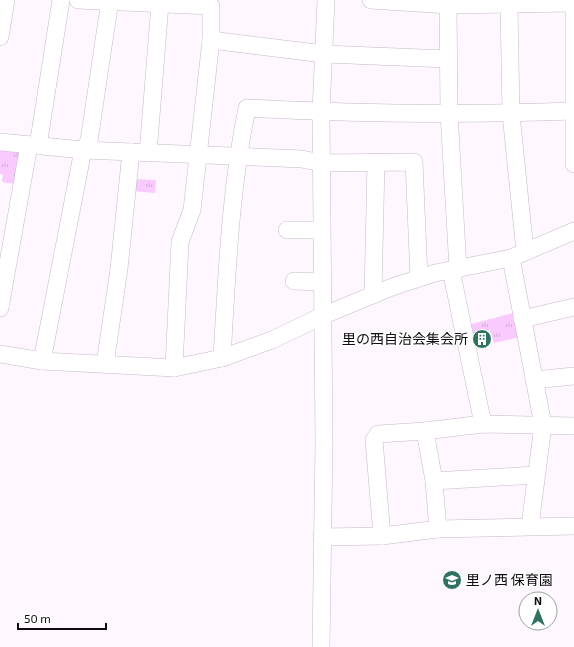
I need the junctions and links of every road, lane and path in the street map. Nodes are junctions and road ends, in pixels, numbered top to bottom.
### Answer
1 (6, 0) edge
2 (61, 0) edge
3 (78, 0) edge
4 (326, 0) edge
5 (371, 0) edge
6 (110, 1) edge
7 (212, 3) edge
8 (574, 3) edge
9 (160, 4) junction
10 (448, 5) junction
11 (509, 5) junction
12 (0, 38) edge
13 (211, 40) junction
14 (324, 54) junction
15 (448, 59) junction
16 (574, 111) edge
17 (321, 112) junction
18 (449, 113) junction
19 (511, 114) junction
20 (0, 142) edge
21 (34, 146) junction
22 (83, 150) junction
23 (131, 152) junction
24 (148, 153) junction
25 (197, 154) junction
26 (237, 156) junction
27 (376, 162) junction
28 (321, 163) junction
29 (574, 164) edge
30 (286, 230) dead end
31 (321, 230) junction
32 (574, 231) edge
33 (518, 255) junction
34 (454, 269) junction
35 (419, 278) junction
36 (294, 281) dead end
37 (321, 282) junction
38 (373, 295) junction
39 (574, 307) edge
40 (0, 308) edge
41 (322, 316) junction
42 (522, 319) junction
43 (0, 354) edge
44 (222, 358) junction
45 (42, 361) junction
46 (105, 364) junction
47 (174, 368) junction
48 (574, 376) edge
49 (534, 380) junction
50 (483, 424) junction
51 (543, 425) junction
52 (574, 426) edge
53 (425, 431) junction
54 (536, 475) junction
55 (434, 481) junction
56 (530, 526) junction
57 (574, 526) edge
58 (438, 529) junction
59 (382, 536) junction
60 (322, 538) junction
61 (321, 647) edge

1 - 12 street
2 - 21 street
3 - 6 street
4 - 14 street
5 - 10 street
6 - 9 street
6 - 22 street
7 - 9 street
7 - 13 street
8 - 11 street
8 - 16 street
9 - 24 street
10 - 11 street
10 - 15 street
11 - 19 street
13 - 14 street
13 - 25 street
14 - 15 street
14 - 17 street
15 - 18 street
16 - 19 street
16 - 29 street
17 - 18 street
17 - 26 street
17 - 28 street
18 - 19 street
18 - 34 street
19 - 33 street
20 - 21 street
21 - 22 street
21 - 40 street
22 - 23 street
22 - 45 street
23 - 24 street
23 - 46 street
24 - 25 street
25 - 26 street
25 - 47 street
26 - 28 street
26 - 44 street
27 - 28 street
27 - 35 street
27 - 38 street
28 - 31 street
30 - 31 street
31 - 37 street
32 - 33 street
33 - 34 street
33 - 42 street
34 - 35 street
34 - 50 street
35 - 38 street
36 - 37 street
37 - 41 street
38 - 41 street
39 - 42 street
41 - 44 street
41 - 60 street
42 - 49 street
43 - 45 street
44 - 47 street
45 - 46 street
46 - 47 street
48 - 49 street
49 - 51 street
50 - 51 street
50 - 53 street
51 - 52 street
51 - 54 street
53 - 55 street
53 - 59 street
54 - 55 street
54 - 56 street
55 - 58 street
56 - 57 street
56 - 58 street
58 - 59 street
59 - 60 street
60 - 61 street

